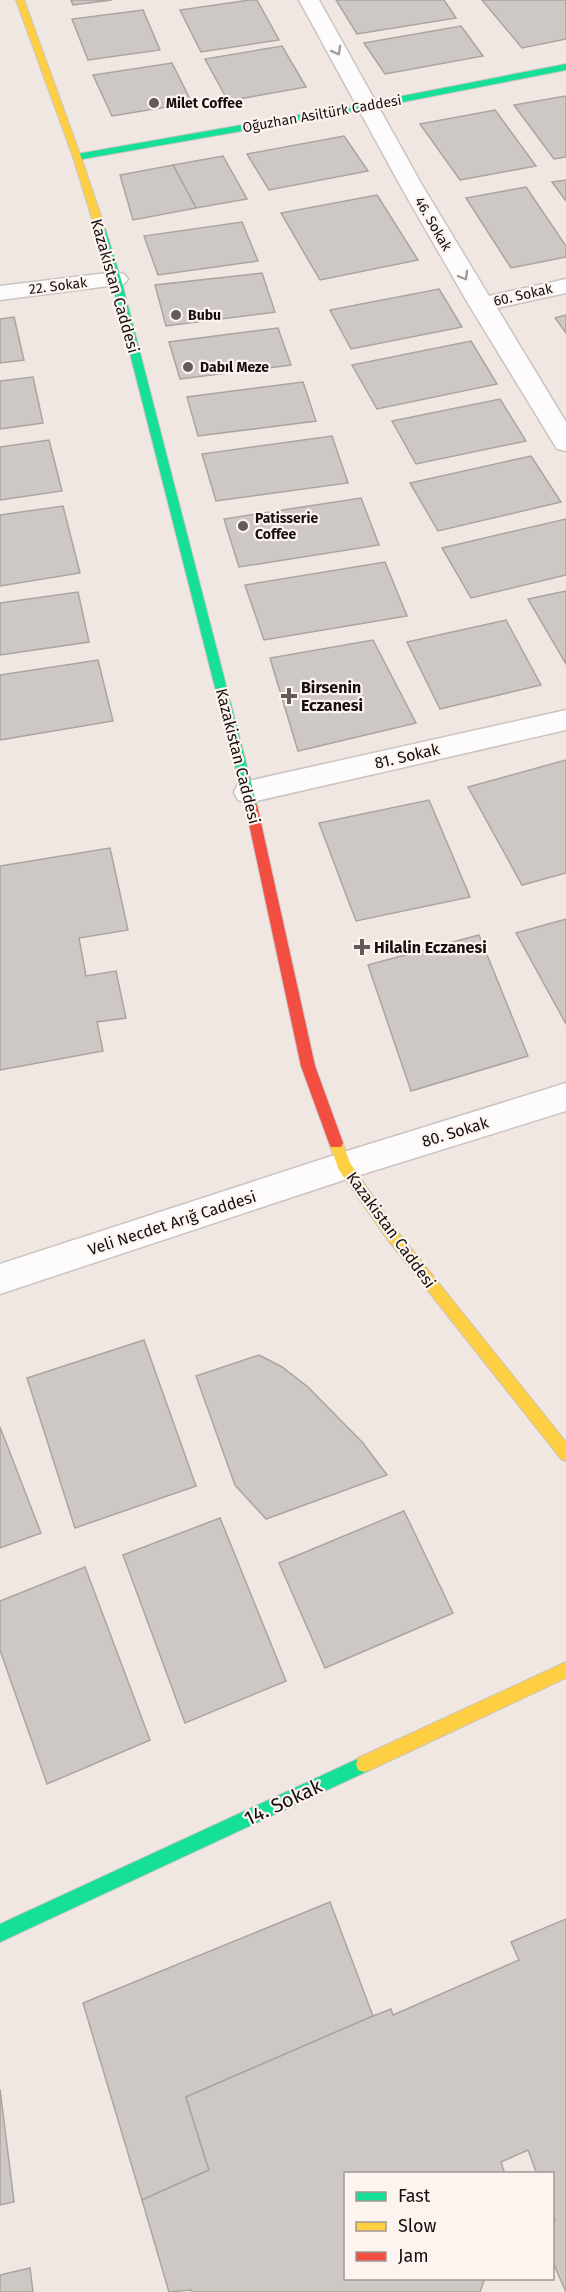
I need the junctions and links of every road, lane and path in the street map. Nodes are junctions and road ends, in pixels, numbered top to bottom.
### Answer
1 (20, 0) edge
2 (309, 0) edge
3 (566, 67) edge
4 (367, 106) junction
5 (77, 157) junction
6 (116, 279) junction
7 (566, 286) edge
8 (0, 293) edge
9 (481, 305) junction
10 (566, 442) edge
11 (566, 720) edge
12 (248, 792) junction
13 (566, 1097) edge
14 (344, 1166) junction
15 (0, 1279) edge
16 (566, 1454) edge
17 (566, 1670) edge
18 (0, 1933) edge

1 - 5 main road, Kazakistan Caddesi
2 -> 4 street, 46. Sokak
3 - 4 main road, Oğuzhan Asiltürk Caddesi
4 - 5 main road, Oğuzhan Asiltürk Caddesi
4 -> 9 street, 46. Sokak
5 - 6 main road, Kazakistan Caddesi
6 - 8 street, 22. Sokak
6 - 12 main road, Kazakistan Caddesi
7 - 9 street, 60. Sokak
9 - 10 street, 46. Sokak
11 - 12 street, 81. Sokak
12 - 14 main road, Kazakistan Caddesi
13 - 14 street, 80. Sokak
14 - 15 street, Veli Necdet Arığ Caddesi
14 - 16 main road, Kazakistan Caddesi
17 - 18 main road, 14. Sokak

